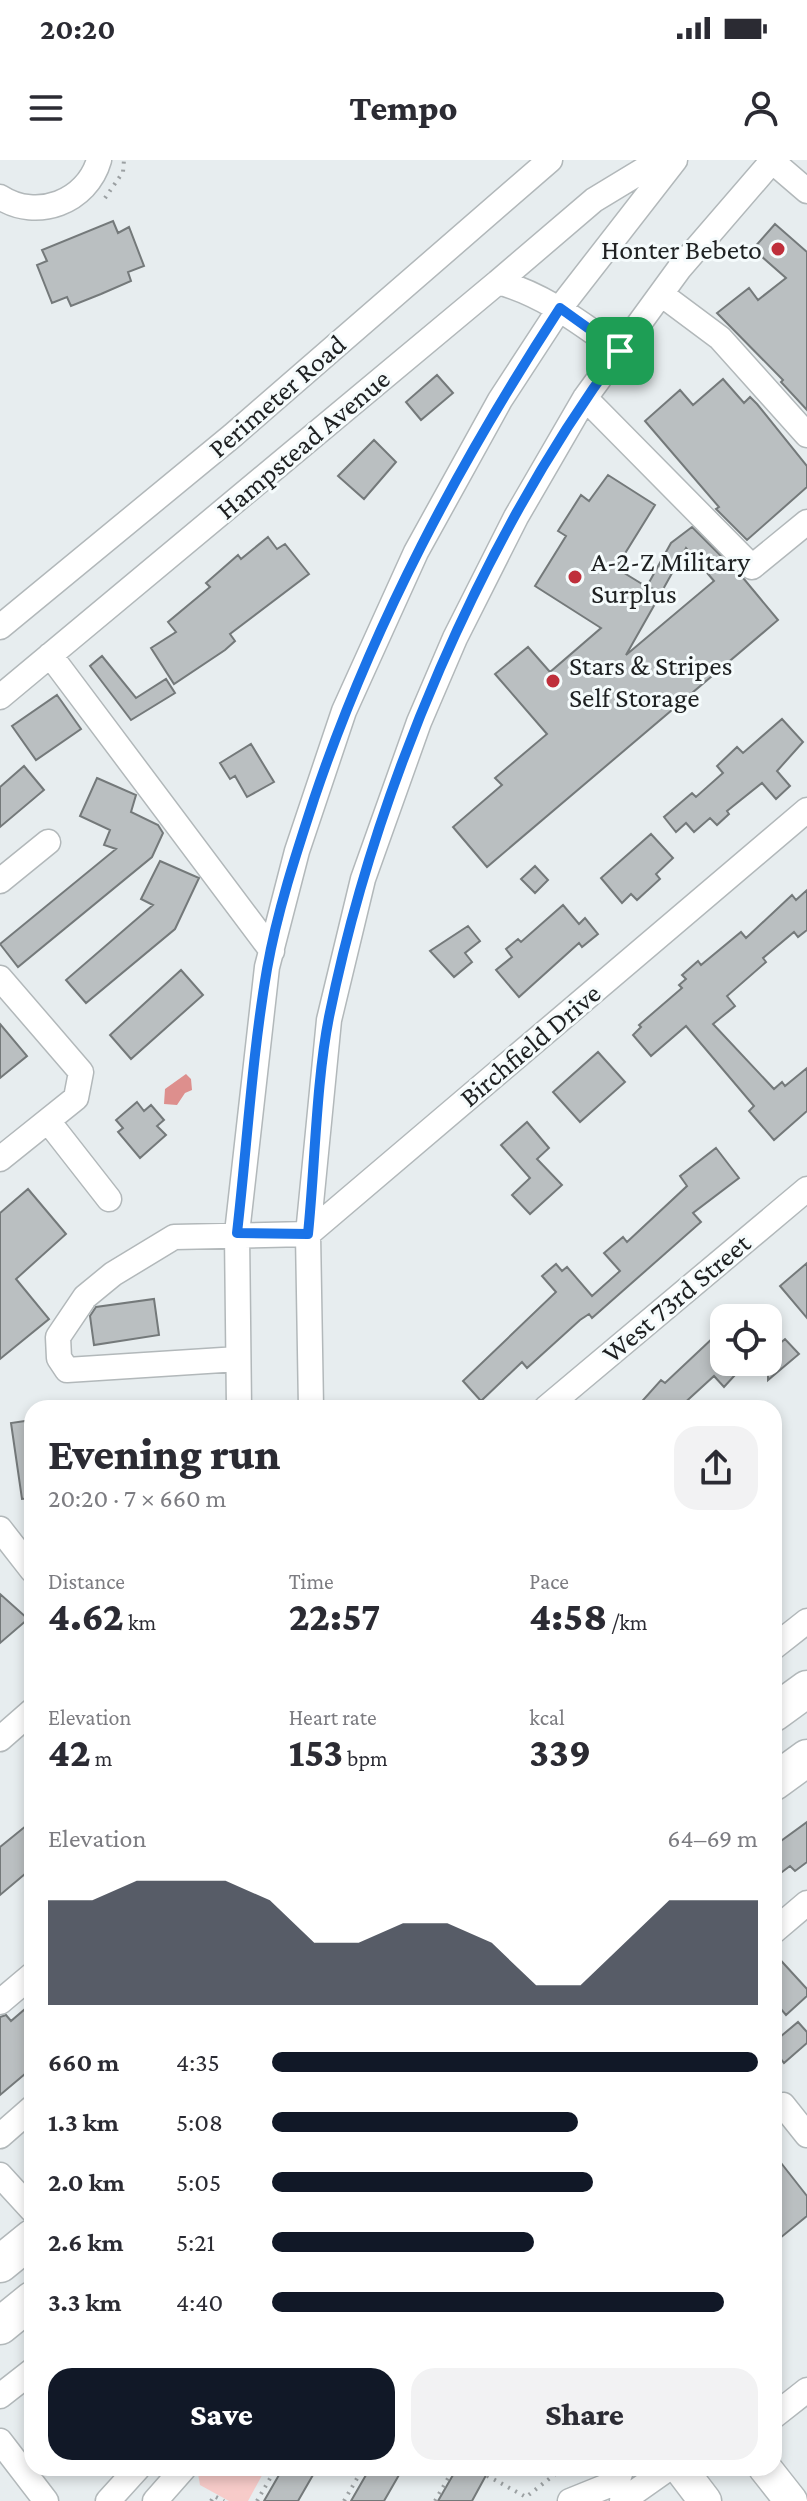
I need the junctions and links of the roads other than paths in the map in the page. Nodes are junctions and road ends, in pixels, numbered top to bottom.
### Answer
1 (99, 160) edge
2 (550, 160) edge
3 (660, 160) edge
4 (675, 160) edge
5 (772, 160) edge
6 (807, 191) edge
7 (0, 197) edge
8 (498, 282) junction
9 (661, 294) junction
10 (560, 308) junction
11 (620, 351) junction
12 (585, 398) junction
13 (807, 435) edge
14 (807, 522) edge
15 (0, 627) edge
16 (50, 655) junction
17 (0, 697) edge
18 (807, 810) edge
19 (48, 842) dead end
20 (0, 881) edge
21 (272, 951) junction
22 (0, 978) edge
23 (48, 1121) junction
24 (0, 1159) edge
25 (807, 1189) edge
26 (109, 1199) dead end
27 (237, 1233) junction
28 (308, 1234) junction
29 (238, 1359) junction
30 (239, 1400) edge
31 (311, 1400) edge
32 (556, 1400) edge
33 (0, 1529) edge
34 (24, 1560) edge
35 (807, 1621) edge
36 (782, 1641) edge
37 (807, 1689) edge
38 (782, 1707) edge
39 (24, 1718) edge
40 (0, 1739) edge
41 (807, 1758) edge
42 (782, 1776) edge
43 (807, 1903) edge
44 (782, 1924) edge
45 (24, 1982) edge
46 (0, 2002) edge
47 (782, 2106) edge
48 (24, 2115) edge
49 (807, 2135) edge
50 (0, 2136) edge
51 (0, 2175) edge
52 (24, 2201) edge
53 (24, 2244) edge
54 (0, 2264) edge
55 (24, 2306) edge
56 (0, 2326) edge
57 (24, 2377) edge
58 (807, 2390) edge
59 (0, 2396) edge
60 (782, 2410) edge
61 (0, 2441) edge
62 (24, 2472) edge
63 (27, 2476) edge
64 (131, 2476) edge
65 (177, 2476) edge
66 (649, 2476) edge
67 (686, 2476) edge
68 (771, 2476) edge
69 (622, 2487) edge
70 (46, 2501) edge
71 (108, 2501) edge
72 (155, 2501) edge
73 (570, 2501) edge
74 (705, 2501) edge
75 (791, 2501) edge

1 - 7 street
2 - 15 street, Perimeter Road
3 - 8 street, Hampstead Avenue
4 - 10 street
5 - 6 street
5 - 9 street
8 - 10 street
8 - 16 street, Hampstead Avenue
9 - 11 street
9 - 13 street
10 - 11 street
10 - 21 street
11 - 12 street
12 - 14 street
12 - 28 street
16 - 17 street, Hampstead Avenue
16 - 21 street
18 - 28 street, Birchfield Drive
19 - 20 street
21 - 27 street
22 - 23 street
23 - 24 street
23 - 26 street
25 - 32 street, West 73rd Street
27 - 28 street
27 - 29 street
27 - 29 street
28 - 31 street
29 - 30 street
33 - 34 street
35 - 36 street
37 - 38 highway
39 - 40 street
41 - 42 highway
43 - 44 street
45 - 46 street
47 - 49 street
48 - 50 street
51 - 52 street
53 - 54 highway
55 - 56 highway
57 - 59 street
58 - 60 street
61 - 62 street
63 - 70 street
64 - 71 street
65 - 72 street
66 - 69 street
67 - 74 main road
68 - 75 main road
69 - 73 street

